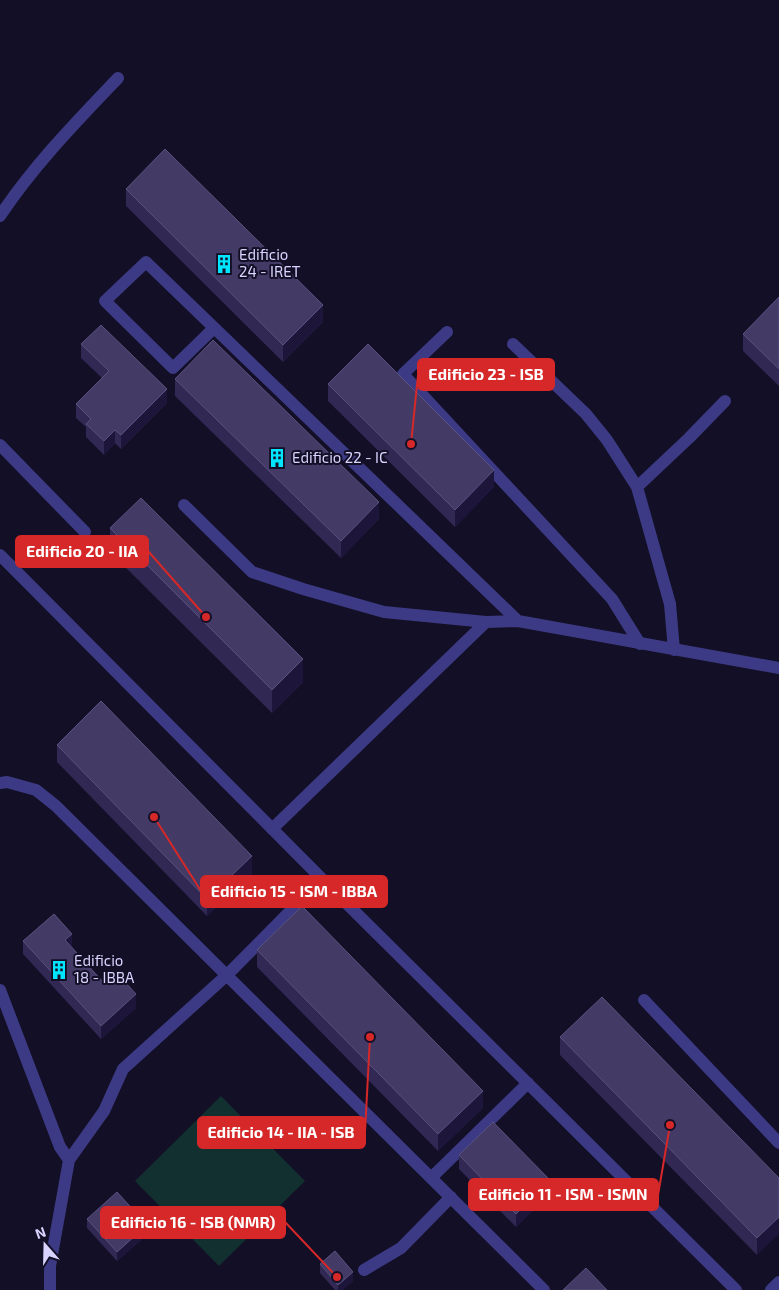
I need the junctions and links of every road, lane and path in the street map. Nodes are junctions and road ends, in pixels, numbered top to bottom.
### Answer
1 (118, 78) dead end
2 (0, 216) edge
3 (214, 328) junction
4 (447, 332) dead end
5 (512, 344) dead end
6 (725, 401) dead end
7 (0, 445) edge
8 (637, 487) junction
9 (184, 505) dead end
10 (85, 532) dead end
11 (0, 555) edge
12 (518, 621) junction
13 (486, 622) junction
14 (640, 644) junction
15 (674, 650) junction
16 (779, 668) edge
17 (0, 783) edge
18 (272, 829) junction
19 (322, 879) junction
20 (227, 975) junction
21 (0, 990) edge
22 (644, 1000) dead end
23 (528, 1083) junction
24 (779, 1142) edge
25 (69, 1160) junction
26 (431, 1178) junction
27 (450, 1197) junction
28 (364, 1270) dead end
29 (779, 1282) edge
30 (50, 1290) edge
31 (544, 1290) edge
32 (736, 1290) edge
33 (770, 1290) edge

1 - 2 lane
3 - 3 lane
3 - 12 lane
4 - 14 lane
5 - 8 lane
6 - 8 lane
7 - 10 lane
8 - 15 lane
9 - 13 lane
11 - 18 lane
12 - 13 lane
12 - 14 lane
13 - 18 lane
14 - 15 lane
15 - 16 lane
17 - 20 lane
18 - 19 lane
19 - 20 lane
19 - 23 lane
20 - 25 lane
20 - 26 lane
21 - 25 lane
22 - 24 lane
23 - 26 lane
23 - 32 lane
25 - 30 lane
26 - 27 lane
27 - 28 lane
27 - 31 lane
29 - 33 lane

